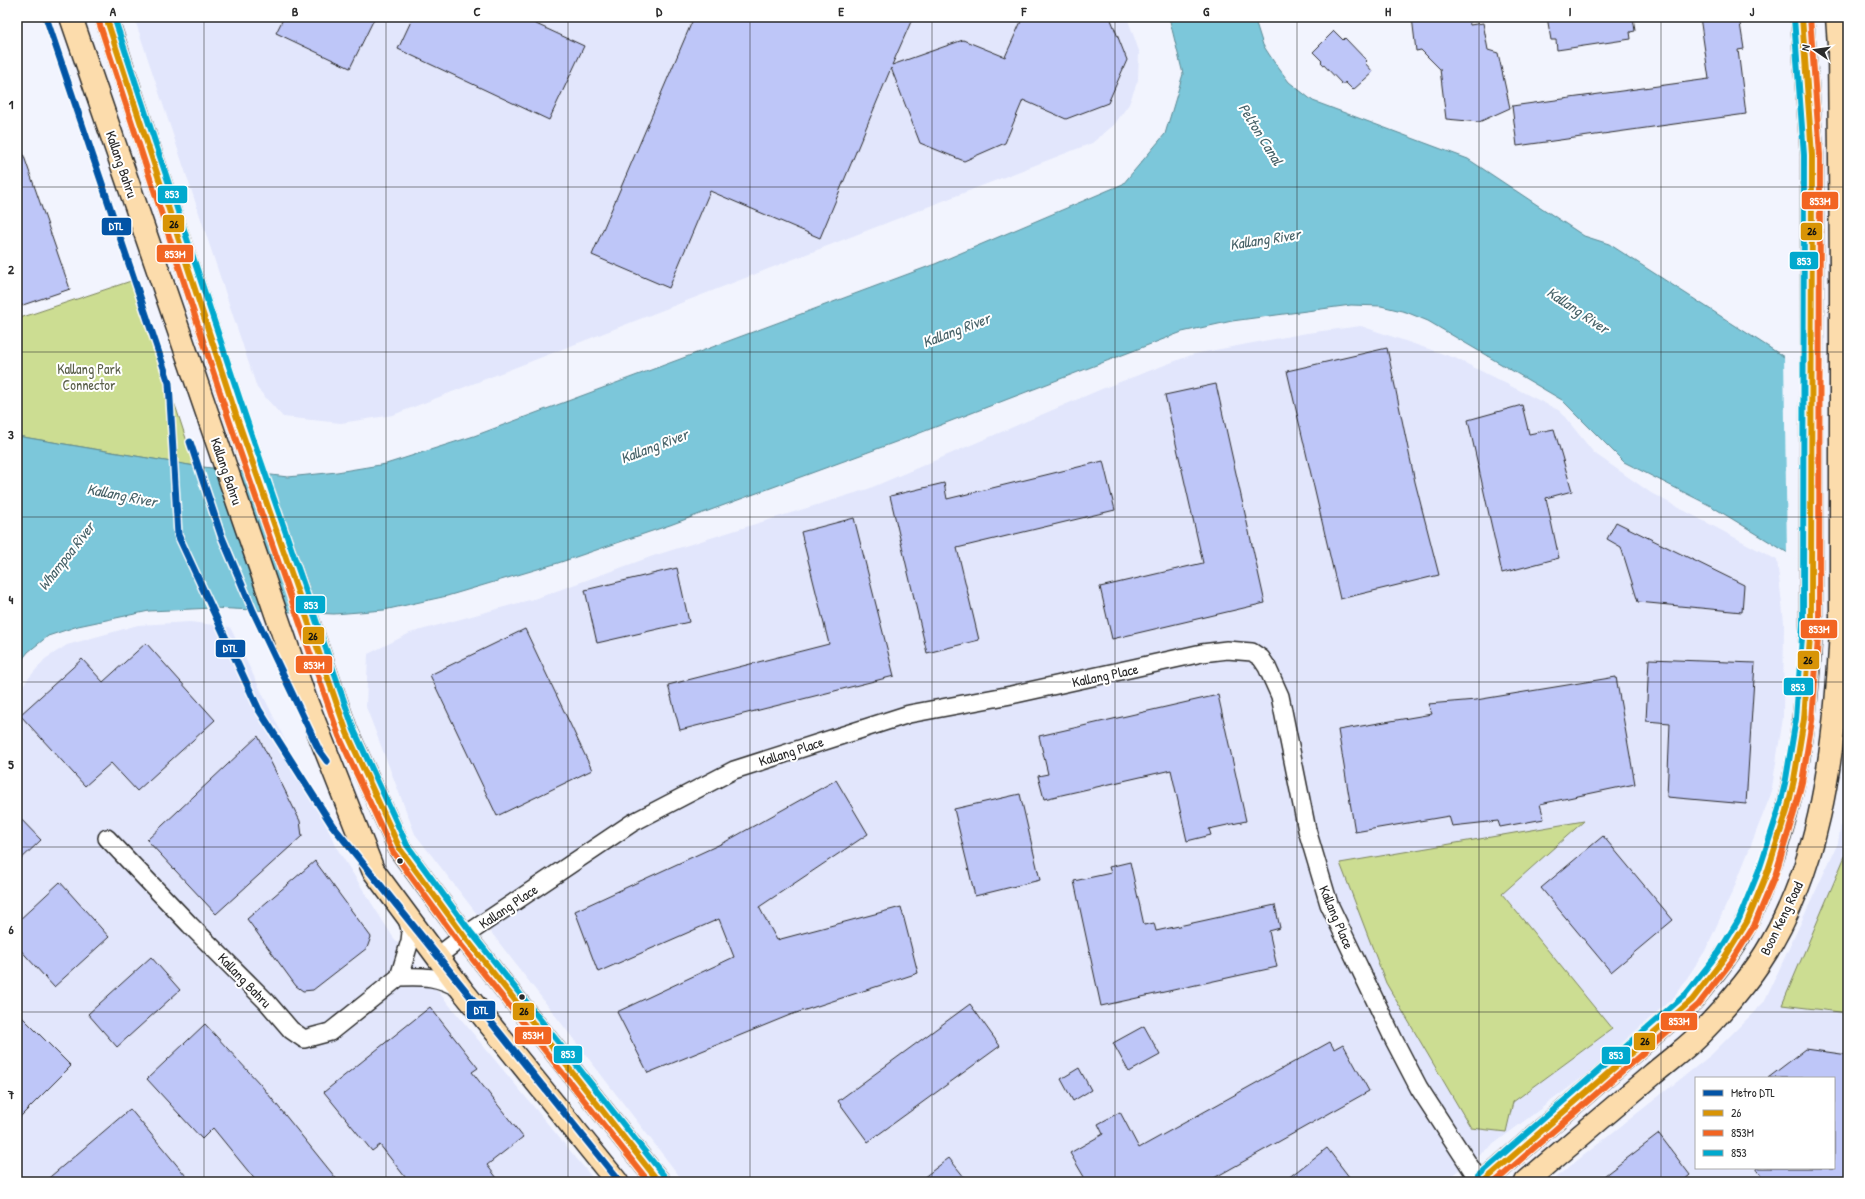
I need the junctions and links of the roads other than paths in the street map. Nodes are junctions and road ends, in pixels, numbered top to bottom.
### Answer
1 (71, 17) edge
2 (106, 17) edge
3 (1802, 17) edge
4 (1837, 17) edge
5 (107, 838) dead end
6 (406, 914) junction
7 (464, 936) junction
8 (438, 956) junction
9 (399, 977) junction
10 (462, 990) junction
11 (617, 1182) edge
12 (659, 1182) edge
13 (1480, 1182) edge
14 (1483, 1182) edge
15 (1526, 1182) edge

1 - 6 main road, Kallang Bahru
2 - 7 main road, Kallang Bahru
3 - 14 main road, Boon Keng Road
4 - 15 main road, Boon Keng Road
5 - 9 street, Kallang Bahru
6 - 8 main road, Kallang Bahru
6 - 9 street, Kallang Bahru
7 - 8 street, Kallang Place
7 - 12 main road, Kallang Bahru
7 - 13 street, Kallang Place
8 - 10 main road, Kallang Bahru
9 - 10 street, Kallang Bahru
10 - 11 main road, Kallang Bahru

